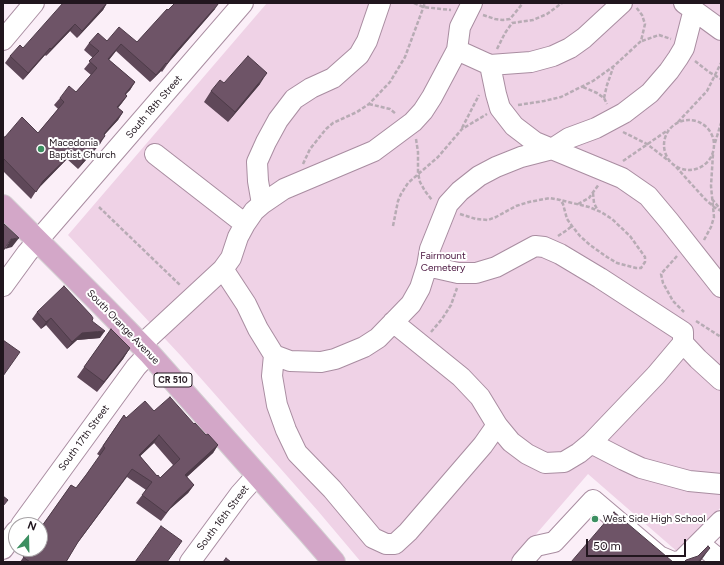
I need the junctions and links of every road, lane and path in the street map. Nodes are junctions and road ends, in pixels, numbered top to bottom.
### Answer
1 (34, 3) edge
2 (243, 3) edge
3 (380, 3) edge
4 (414, 3) edge
5 (425, 3) edge
6 (523, 3) edge
7 (562, 3) edge
8 (622, 3) edge
9 (632, 3) edge
10 (423, 6) junction
11 (689, 6) edge
12 (470, 7) edge
13 (510, 19) junction
14 (512, 23) junction
15 (721, 30) edge
16 (3, 40) edge
17 (641, 41) junction
18 (675, 42) dead end
19 (457, 50) junction
20 (692, 57) dead end
21 (493, 58) junction
22 (721, 63) edge
23 (614, 66) junction
24 (715, 76) junction
25 (721, 80) edge
26 (582, 87) junction
27 (482, 89) dead end
28 (604, 98) junction
29 (369, 104) junction
30 (500, 108) junction
31 (609, 109) dead end
32 (678, 122) junction
33 (721, 123) edge
34 (409, 126) junction
35 (618, 128) dead end
36 (671, 128) junction
37 (462, 129) junction
38 (648, 144) junction
39 (714, 148) junction
40 (552, 150) junction
41 (155, 154) dead end
42 (619, 165) dead end
43 (674, 165) junction
44 (418, 173) junction
45 (603, 180) dead end
46 (300, 182) junction
47 (593, 193) junction
48 (712, 199) junction
49 (560, 200) junction
50 (434, 201) dead end
51 (262, 204) junction
52 (575, 204) junction
53 (3, 206) edge
54 (99, 207) dead end
55 (714, 207) junction
56 (565, 209) junction
57 (721, 210) edge
58 (601, 212) junction
59 (458, 213) dead end
60 (245, 224) junction
61 (393, 226) dead end
62 (572, 226) junction
63 (557, 236) dead end
64 (39, 241) junction
65 (702, 243) dead end
66 (681, 254) dead end
67 (427, 266) junction
68 (223, 269) junction
69 (717, 276) edge
70 (458, 284) dead end
71 (3, 286) edge
72 (192, 297) junction
73 (685, 312) dead end
74 (695, 320) dead end
75 (394, 322) junction
76 (428, 336) dead end
77 (721, 337) edge
78 (683, 343) junction
79 (145, 349) junction
80 (274, 355) junction
81 (721, 380) edge
82 (497, 425) junction
83 (591, 443) junction
84 (257, 475) junction
85 (721, 484) edge
86 (26, 517) edge
87 (721, 521) edge
88 (699, 544) junction
89 (190, 562) edge
90 (334, 562) edge
91 (522, 562) edge
92 (674, 562) edge
93 (721, 562) edge

1 - 16 street
2 - 64 street, South 18th Street
3 - 51 street
4 - 10 path
5 - 10 path
6 - 13 path
7 - 14 path
8 - 21 street
9 - 17 path
10 - 12 path
10 - 29 path
11 - 15 street
11 - 40 street
12 - 13 path
12 - 19 street
13 - 14 path
14 - 21 path
17 - 18 path
17 - 23 path
19 - 21 street
19 - 34 street, South 17th Street
20 - 24 path
21 - 30 street
22 - 24 path
23 - 26 path
23 - 28 path
24 - 25 path
24 - 32 path
26 - 28 path
26 - 30 path
27 - 37 path
28 - 31 path
29 - 34 path
29 - 46 path
30 - 37 path
30 - 40 street
32 - 36 path
32 - 39 path
33 - 39 path
34 - 44 path
34 - 46 street, South 17th Street
35 - 38 path
36 - 38 path
36 - 43 path
37 - 44 path
38 - 42 path
38 - 43 path
39 - 43 path
39 - 48 path
40 - 67 street
40 - 69 street
41 - 60 street
43 - 55 path
44 - 50 path
44 - 61 path
45 - 47 path
46 - 51 street, South 17th Street
47 - 52 path
47 - 58 path
48 - 55 path
48 - 57 path
49 - 52 path
49 - 56 path
49 - 59 path
51 - 60 street, South 17th Street
52 - 56 path
52 - 58 path
53 - 64 main road, South Orange Avenue / CR 510
54 - 72 path
55 - 57 path
55 - 65 path
56 - 62 path
58 - 62 path
60 - 68 street, South 17th Street
62 - 63 path
64 - 71 street, South 18th Street
64 - 79 main road, South Orange Avenue / CR 510
66 - 73 path
67 - 75 street
67 - 78 street
68 - 72 street, South 17th Street
68 - 80 street
70 - 76 path
72 - 79 street, South 17th Street
74 - 77 path
75 - 80 street
75 - 82 street
78 - 81 street
78 - 83 street
79 - 84 main road, South Orange Avenue / CR 510
79 - 86 street, South 17th Street
80 - 82 street
82 - 83 street
83 - 85 street
84 - 89 street, South 16th Street
84 - 90 main road, South Orange Avenue / CR 510
87 - 88 street
88 - 92 street
88 - 93 street
91 - 92 street

